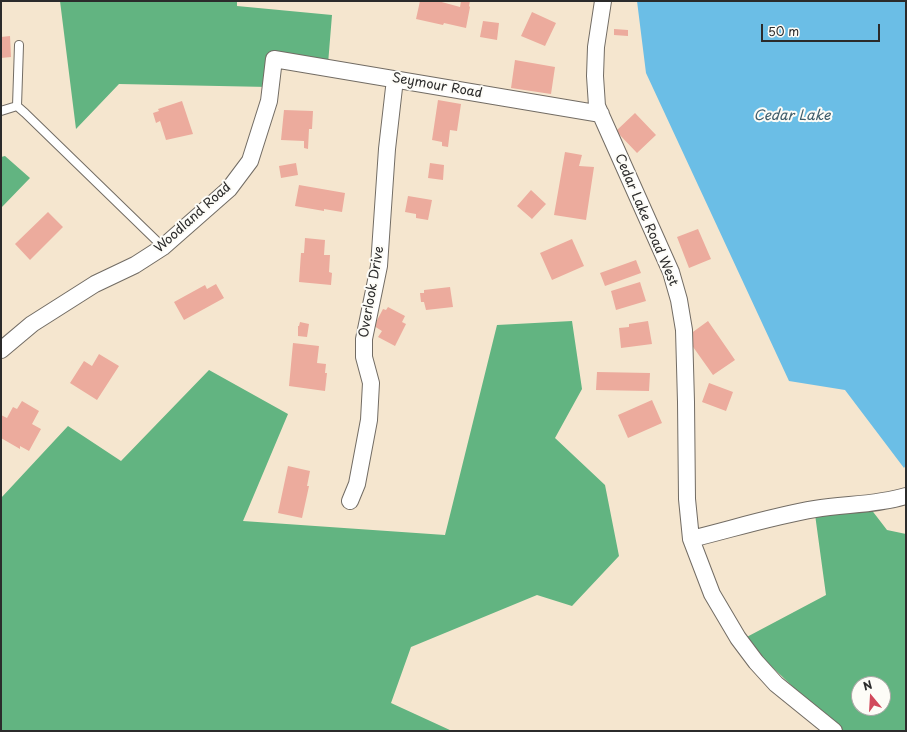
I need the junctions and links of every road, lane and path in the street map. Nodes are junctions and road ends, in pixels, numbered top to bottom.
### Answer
1 (603, 1) edge
2 (19, 45) dead end
3 (274, 59) joint
4 (395, 79) junction
5 (17, 106) junction
6 (1, 111) edge
7 (601, 114) junction
8 (163, 247) junction
9 (1, 350) edge
10 (906, 496) edge
11 (350, 501) dead end
12 (691, 539) junction
13 (834, 731) edge

1 - 7 street, Cedar Lake Road West
2 - 5 lane
3 - 4 street, Seymour Road
3 - 8 street, Woodland Road
4 - 7 street, Seymour Road
4 - 11 street, Overlook Drive
5 - 6 lane
5 - 8 lane
7 - 12 street, Cedar Lake Road West
8 - 9 street, Woodland Road
10 - 12 street
12 - 13 street, Cedar Lake Road West

